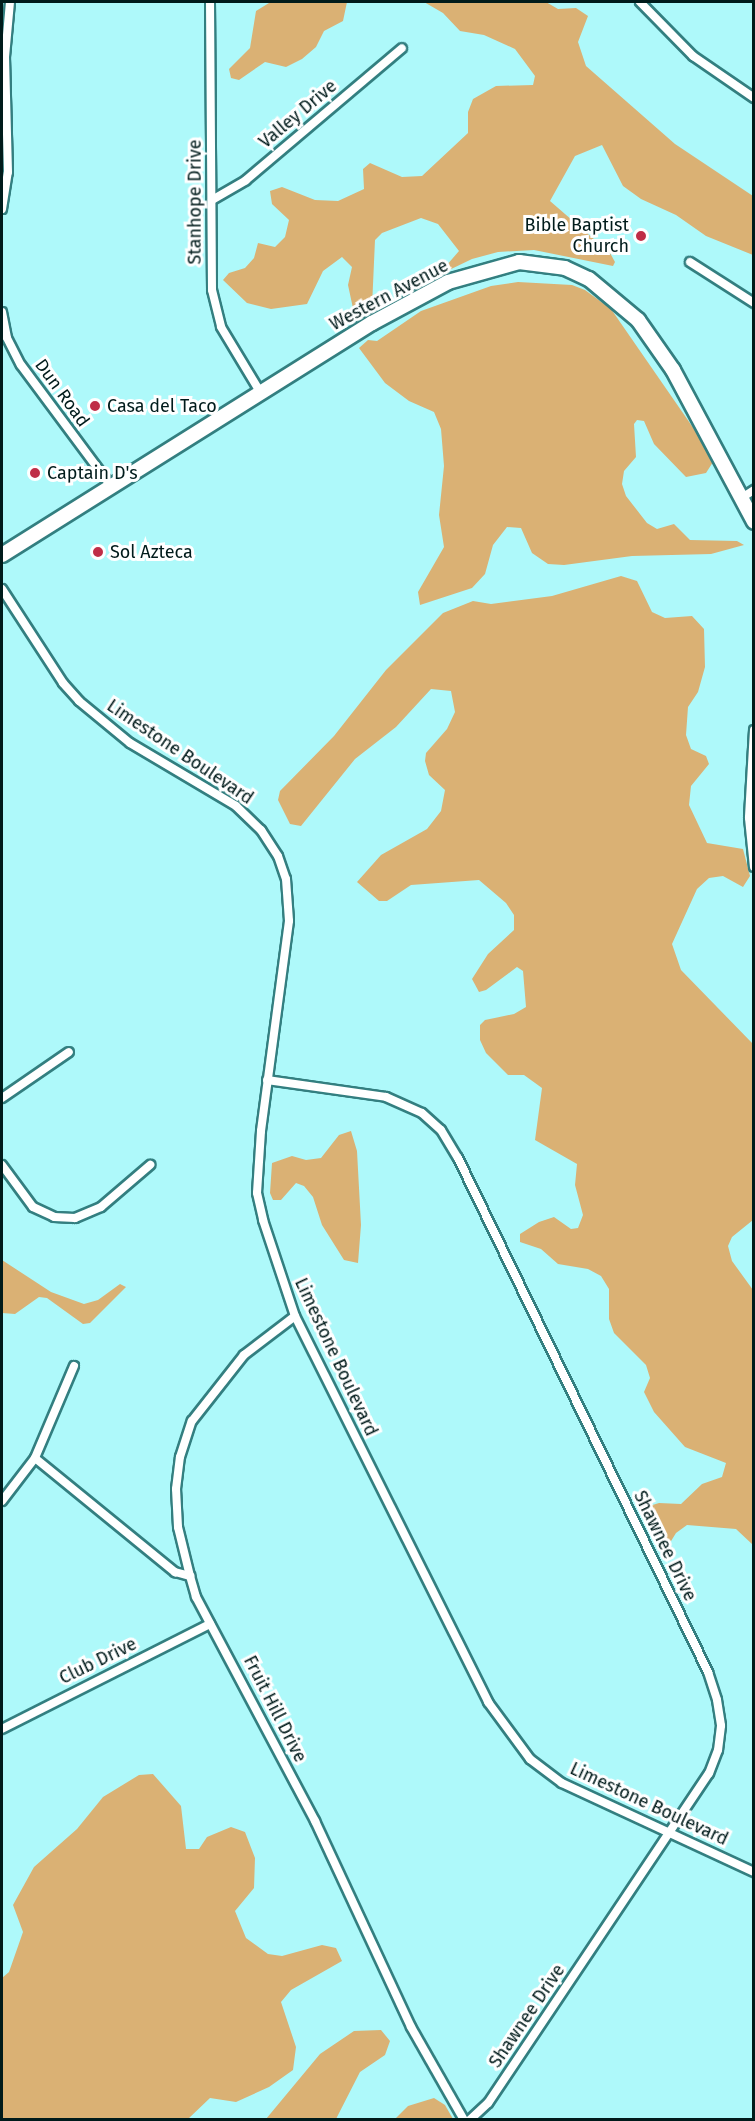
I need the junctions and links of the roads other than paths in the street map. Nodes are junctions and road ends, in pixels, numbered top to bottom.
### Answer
1 (10, 2) edge
2 (210, 2) edge
3 (640, 2) edge
4 (402, 48) dead end
5 (753, 98) edge
6 (212, 200) junction
7 (2, 209) edge
8 (690, 262) dead end
9 (753, 303) edge
10 (2, 312) edge
11 (259, 390) junction
12 (111, 486) junction
13 (753, 490) edge
14 (740, 500) junction
15 (753, 522) edge
16 (2, 555) edge
17 (2, 589) edge
18 (753, 730) edge
19 (753, 867) edge
20 (69, 1052) dead end
21 (267, 1080) junction
22 (2, 1098) edge
23 (2, 1165) edge
24 (150, 1165) dead end
25 (295, 1316) junction
26 (74, 1366) dead end
27 (35, 1458) junction
28 (2, 1501) edge
29 (190, 1576) junction
30 (210, 1624) junction
31 (2, 1729) edge
32 (670, 1833) junction
33 (753, 1872) edge
34 (464, 2120) edge
35 (471, 2120) edge

1 - 7 street
2 - 6 street, Stanhope Drive
3 - 5 street
4 - 6 street, Valley Drive
6 - 11 street, Stanhope Drive
8 - 9 street
10 - 12 street, Dun Road
11 - 12 main road, Western Avenue
11 - 14 main road, Western Avenue
12 - 16 main road, Western Avenue
13 - 14 street
14 - 15 main road, Western Avenue
17 - 21 street, Limestone Boulevard
18 - 19 street
20 - 22 street
21 - 25 street, Limestone Boulevard
21 - 32 street, Shawnee Drive
23 - 24 street
25 - 29 street
25 - 32 street, Limestone Boulevard
26 - 27 street
27 - 28 street
27 - 29 street
29 - 30 street, Fruit Hill Drive
30 - 31 street, Club Drive
30 - 34 street, Fruit Hill Drive
32 - 33 street, Limestone Boulevard
32 - 35 street, Shawnee Drive

